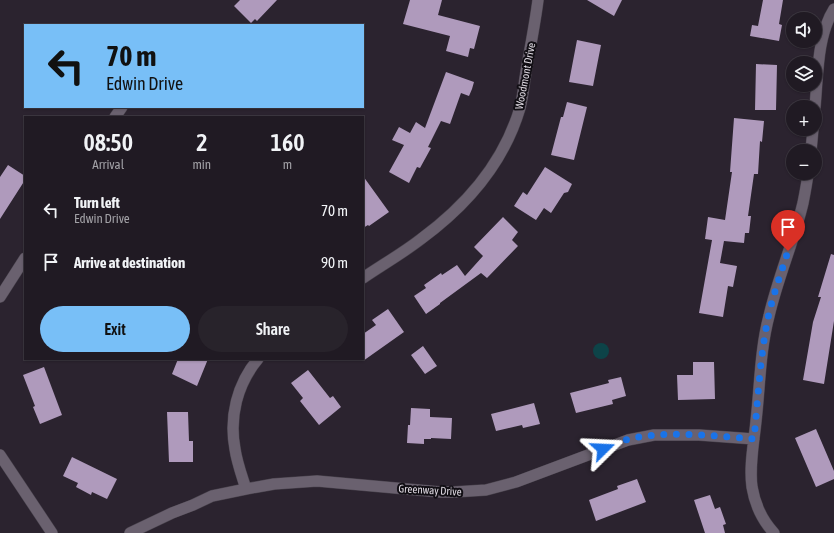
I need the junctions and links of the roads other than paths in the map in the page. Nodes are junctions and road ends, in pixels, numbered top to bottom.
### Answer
1 (538, 0) edge
2 (834, 9) edge
3 (816, 100) edge
4 (807, 180) edge
5 (24, 260) edge
6 (364, 277) edge
7 (0, 297) edge
8 (257, 360) edge
9 (754, 439) junction
10 (0, 455) edge
11 (246, 488) junction
12 (52, 533) edge
13 (130, 533) edge
14 (774, 533) edge

1 - 6 street, Woodmont Drive
2 - 3 street
4 - 9 street
5 - 7 street
8 - 11 street
9 - 11 street, Greenway Drive
9 - 14 street
10 - 12 street
11 - 13 street, Greenway Drive

